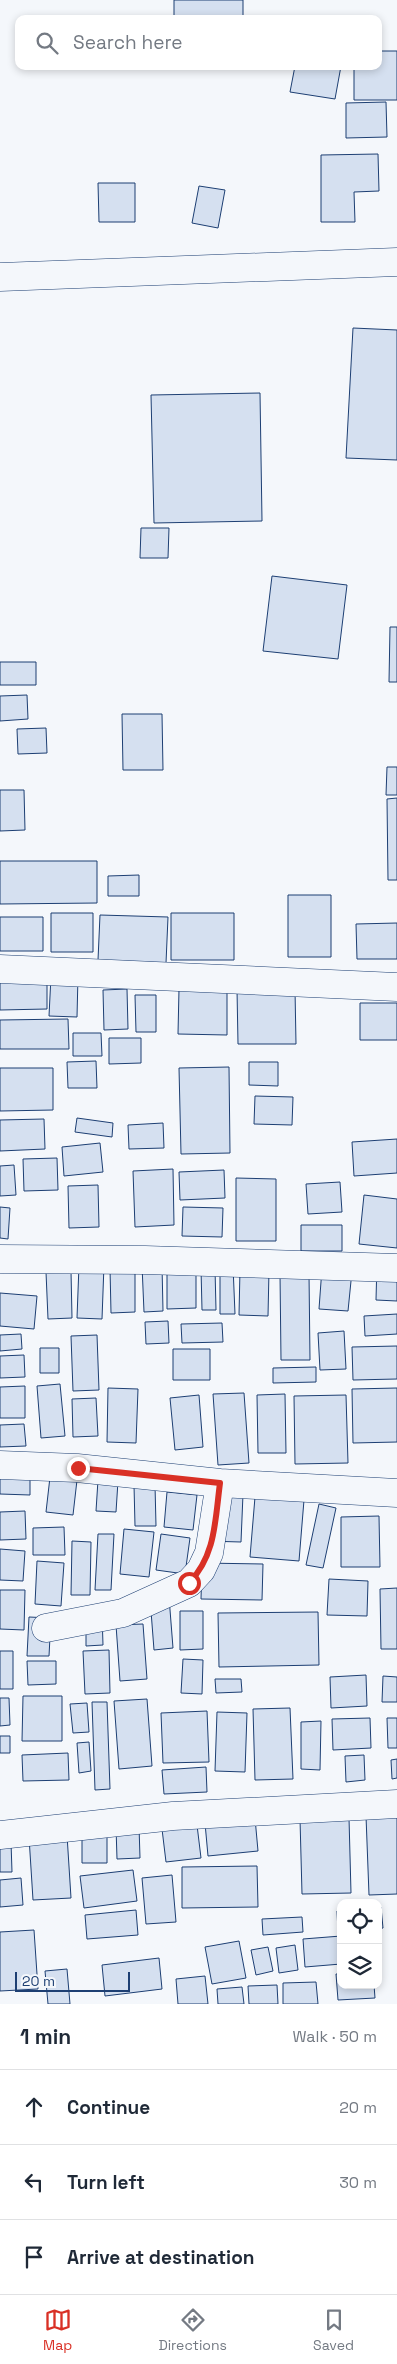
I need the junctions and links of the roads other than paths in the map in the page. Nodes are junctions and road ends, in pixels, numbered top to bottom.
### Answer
1 (397, 262) edge
2 (0, 277) edge
3 (0, 969) edge
4 (397, 987) edge
5 (0, 1260) edge
6 (397, 1268) edge
7 (0, 1465) edge
8 (220, 1483) junction
9 (397, 1493) edge
10 (46, 1628) dead end
11 (397, 1804) edge
12 (0, 1835) edge

1 - 2 street
3 - 4 street
5 - 6 street
7 - 8 street
8 - 9 street
8 - 10 street
11 - 12 street

